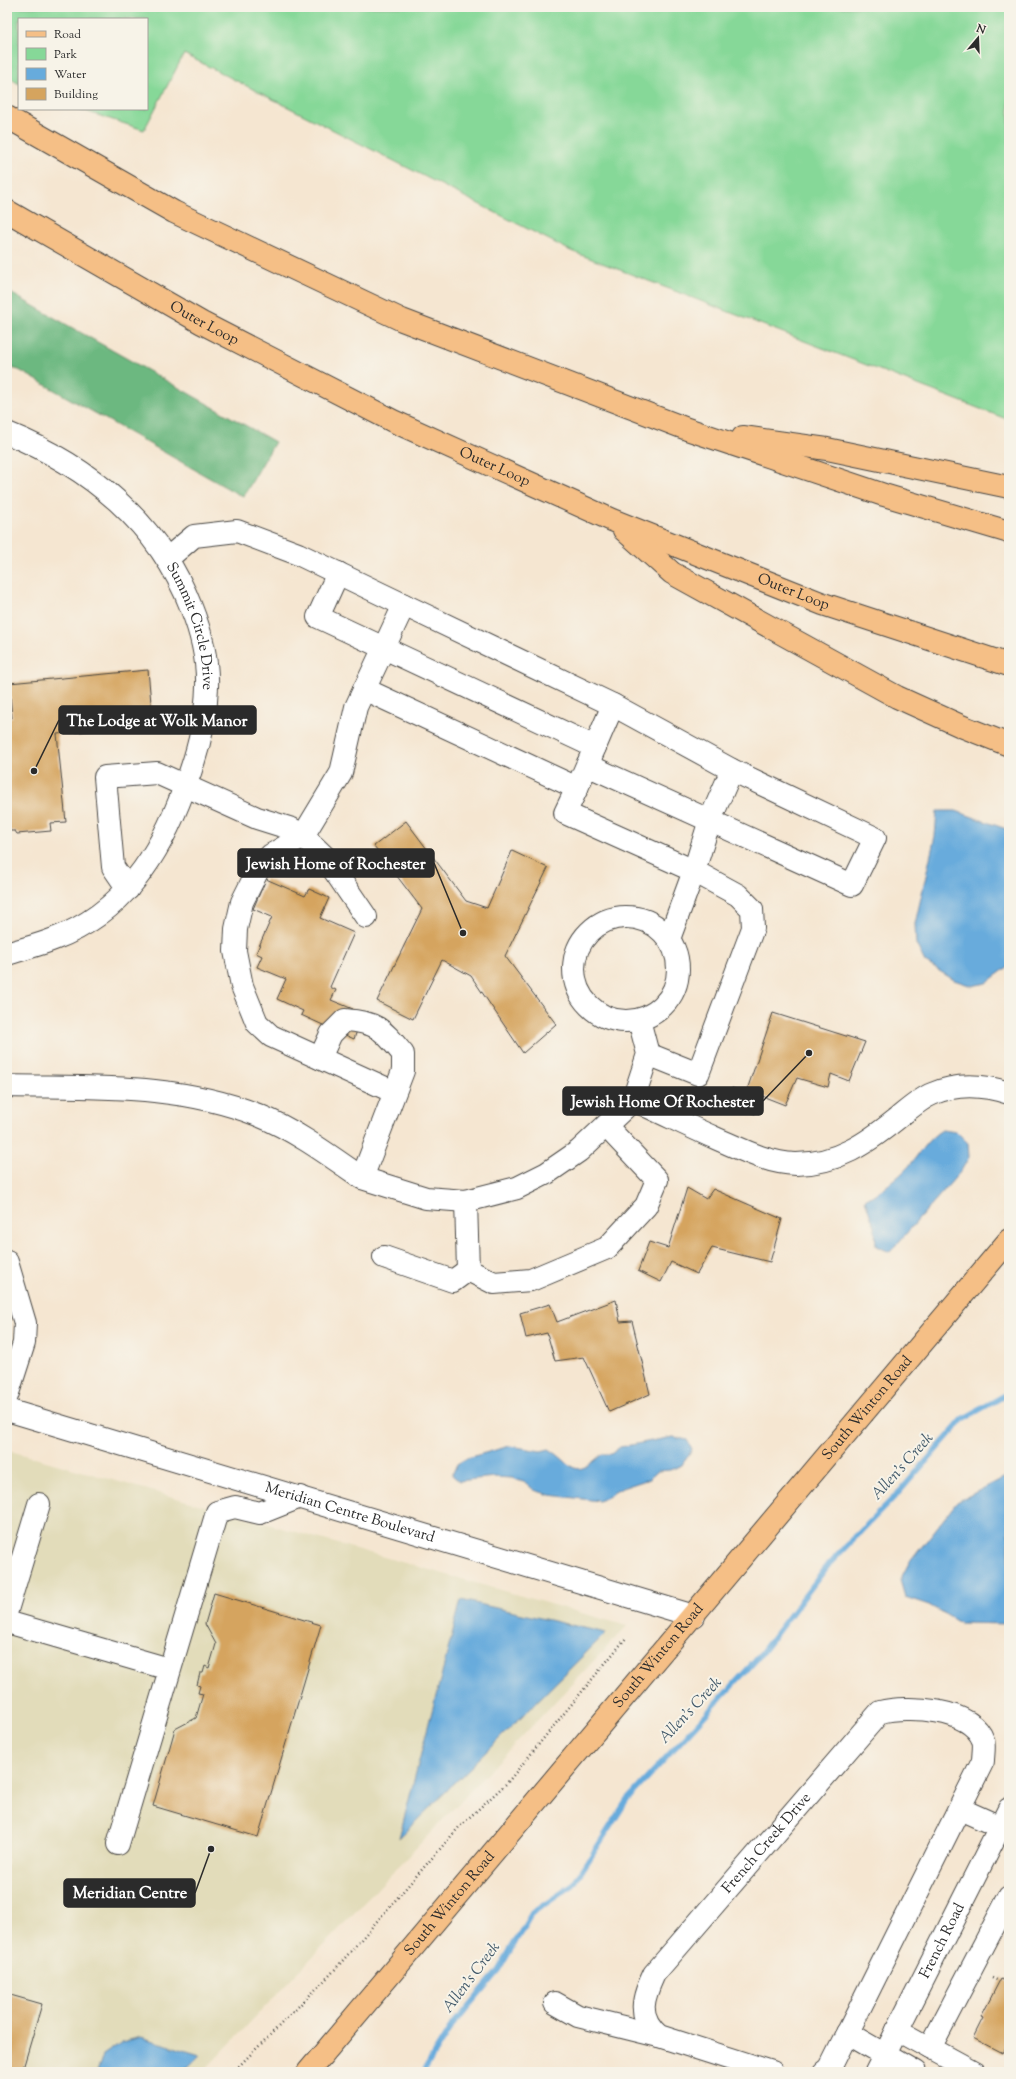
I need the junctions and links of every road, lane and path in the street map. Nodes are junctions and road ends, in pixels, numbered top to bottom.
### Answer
1 (7, 117) edge
2 (7, 211) edge
3 (687, 429) junction
4 (7, 433) edge
5 (1009, 488) edge
6 (612, 520) junction
7 (1009, 532) edge
8 (167, 559) junction
9 (338, 573) junction
10 (402, 604) junction
11 (384, 648) junction
12 (1009, 665) edge
13 (364, 689) junction
14 (613, 705) junction
15 (1009, 745) edge
16 (591, 756) junction
17 (732, 770) junction
18 (185, 786) junction
19 (577, 788) junction
20 (710, 820) junction
21 (303, 836) junction
22 (694, 871) junction
23 (128, 889) junction
24 (366, 917) dead end
25 (669, 939) junction
26 (7, 954) edge
27 (639, 1020) junction
28 (648, 1054) junction
29 (320, 1058) junction
30 (7, 1086) edge
31 (394, 1092) junction
32 (1009, 1093) edge
33 (633, 1100) junction
34 (607, 1127) junction
35 (362, 1178) junction
36 (466, 1201) junction
37 (1009, 1240) edge
38 (384, 1257) dead end
39 (7, 1262) edge
40 (468, 1270) junction
41 (7, 1396) edge
42 (7, 1410) edge
43 (300, 1497) junction
44 (39, 1504) dead end
45 (7, 1610) edge
46 (694, 1616) junction
47 (7, 1622) edge
48 (626, 1638) dead end
49 (169, 1669) junction
50 (960, 1809) junction
51 (1006, 1823) edge
52 (118, 1844) dead end
53 (1009, 1897) edge
54 (992, 1978) dead end
55 (999, 1981) dead end
56 (555, 2003) dead end
57 (897, 2030) junction
58 (847, 2033) junction
59 (659, 2036) junction
60 (930, 2048) junction
61 (880, 2064) edge
62 (233, 2072) edge
63 (308, 2072) edge
64 (772, 2072) edge
65 (825, 2072) edge
66 (915, 2072) edge
67 (974, 2072) edge

1 - 3 main road
2 - 6 main road, Outer Loop
3 - 5 main road
3 - 7 main road
4 - 8 street, Summit Circle Drive
6 - 12 main road, Outer Loop
6 - 15 main road
8 - 9 street
8 - 18 street, Summit Circle Drive
9 - 10 street
9 - 11 street
10 - 11 street
10 - 14 street
11 - 13 street
11 - 16 street
13 - 19 street
13 - 21 street
14 - 16 street
14 - 17 street
16 - 19 street
16 - 20 street
17 - 20 street
17 - 20 street
18 - 21 street
18 - 23 street, Summit Circle Drive
18 - 23 street
19 - 22 street
20 - 22 street
21 - 24 street
21 - 29 street
22 - 25 street
22 - 28 street
23 - 26 street, Summit Circle Drive
25 - 27 street
25 - 27 street
27 - 28 street
28 - 33 street
29 - 31 street
29 - 31 street
30 - 35 street
31 - 35 street
32 - 33 street
33 - 34 street
34 - 36 street
34 - 40 street
35 - 36 street
36 - 40 street
37 - 46 main road, South Winton Road
38 - 40 street
39 - 41 street
42 - 43 street, Meridian Centre Boulevard
43 - 46 street, Meridian Centre Boulevard
43 - 49 street
44 - 45 street
46 - 63 main road, South Winton Road
47 - 49 street
48 - 62 path
49 - 52 street
50 - 51 street
50 - 58 street, French Creek Drive
50 - 59 street, French Creek Drive
51 - 57 street, French Road
53 - 60 street
54 - 55 path
56 - 59 street
57 - 60 street
57 - 61 street, French Road
58 - 61 street
58 - 65 street, French Creek Drive
59 - 64 street
60 - 67 street
61 - 66 street

